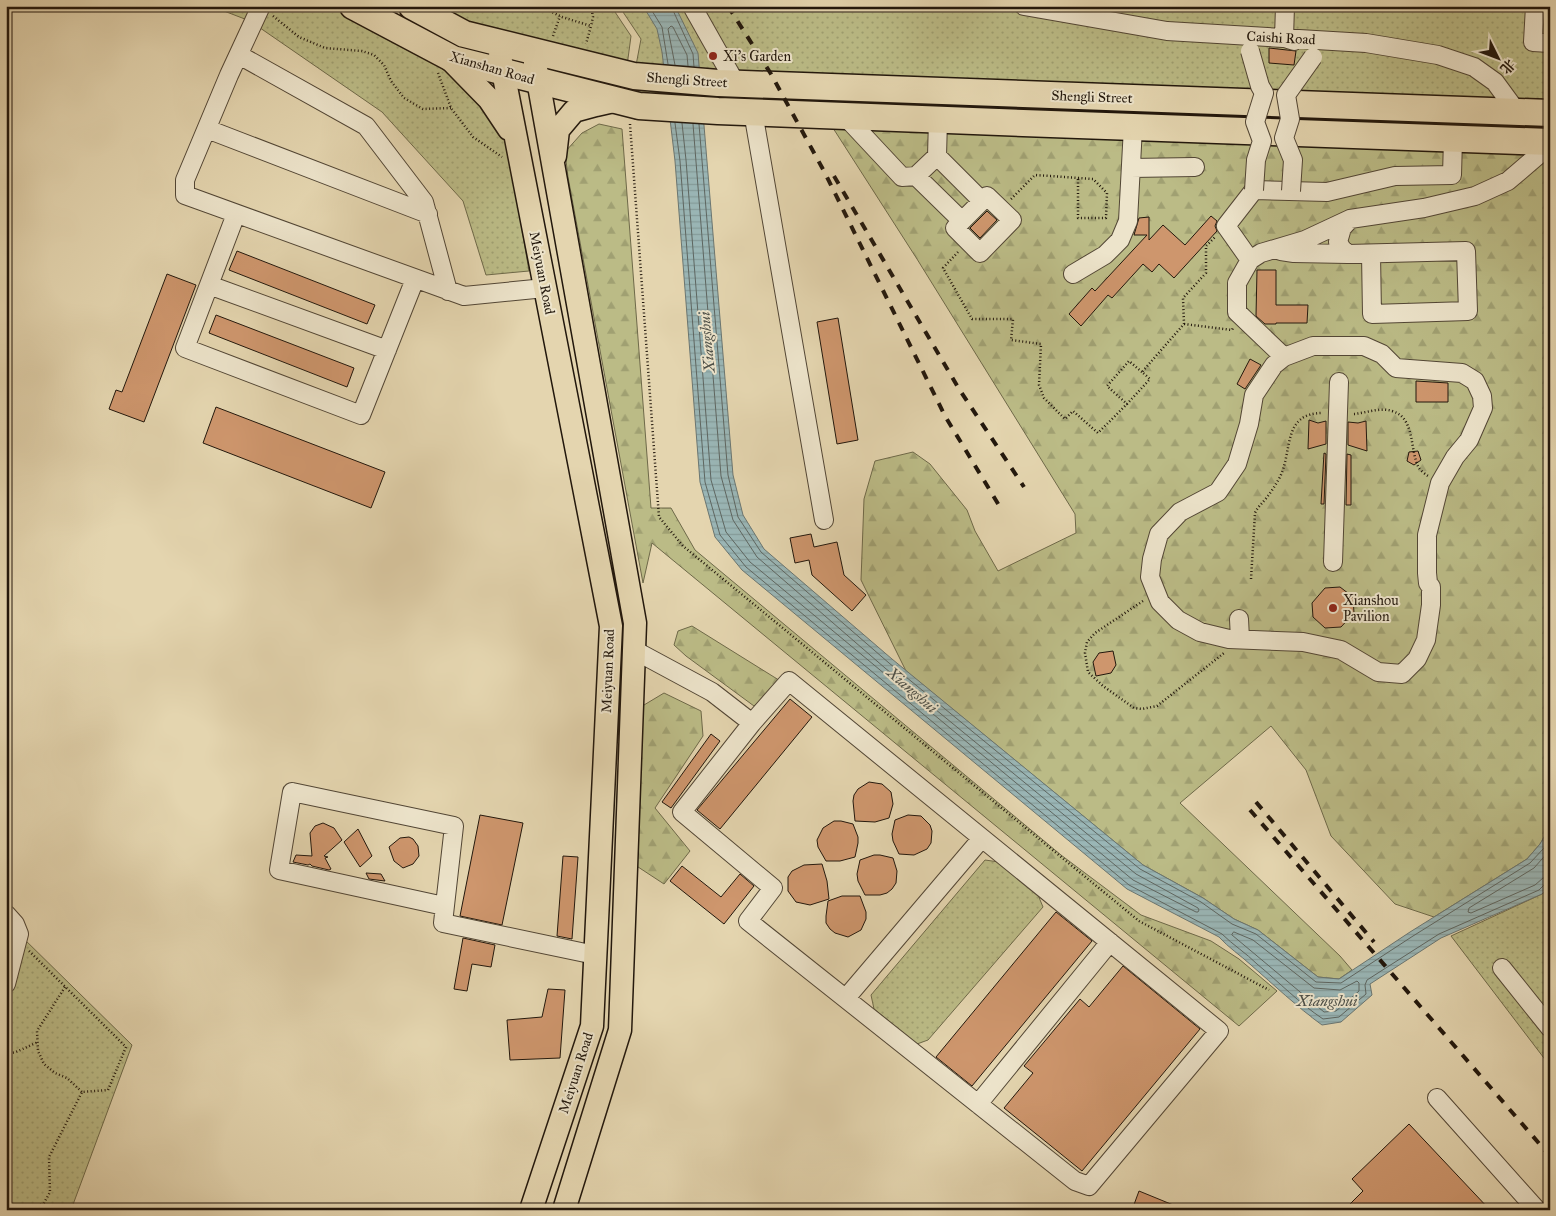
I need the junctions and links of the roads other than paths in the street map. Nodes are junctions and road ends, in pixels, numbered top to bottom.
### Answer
1 (261, 6) edge
2 (354, 6) edge
3 (412, 6) edge
4 (692, 6) edge
5 (1024, 6) edge
6 (1285, 6) edge
7 (1535, 6) edge
8 (1284, 38) junction
9 (498, 43) junction
10 (1550, 43) edge
11 (534, 51) junction
12 (239, 55) junction
13 (442, 64) junction
14 (502, 73) junction
15 (634, 76) joint
16 (537, 81) junction
17 (727, 84) junction
18 (1264, 93) junction
19 (1286, 95) junction
20 (629, 103) junction
21 (753, 112) junction
22 (1517, 112) junction
23 (1550, 113) edge
24 (844, 115) junction
25 (938, 120) junction
26 (1132, 127) junction
27 (207, 129) junction
28 (515, 139) junction
29 (1454, 139) junction
30 (1550, 144) edge
31 (937, 156) junction
32 (1195, 167) dead end
33 (1131, 168) junction
34 (553, 169) junction
35 (916, 176) junction
36 (960, 179) junction
37 (1254, 190) junction
38 (1291, 191) junction
39 (940, 200) junction
40 (982, 201) junction
41 (236, 214) junction
42 (428, 214) junction
43 (1350, 219) junction
44 (962, 221) junction
45 (1272, 250) junction
46 (1348, 254) junction
47 (1371, 254) junction
48 (1250, 260) junction
49 (1073, 274) dead end
50 (415, 279) junction
51 (210, 285) junction
52 (545, 288) junction
53 (448, 291) junction
54 (387, 350) junction
55 (1284, 357) junction
56 (1339, 382) dead end
57 (824, 520) dead end
58 (1334, 562) dead end
59 (1239, 619) dead end
60 (1240, 639) junction
61 (634, 650) junction
62 (752, 723) junction
63 (982, 838) junction
64 (444, 906) junction
65 (6, 914) edge
66 (1110, 942) junction
67 (595, 955) junction
68 (1502, 968) dead end
69 (6, 984) edge
70 (846, 998) junction
71 (1550, 1028) edge
72 (1437, 1098) dead end
73 (978, 1104) junction
74 (531, 1210) edge
75 (564, 1210) edge
76 (1537, 1210) edge

1 - 12 street
2 - 13 highway, Xianshan Road
3 - 9 highway, Xianshan Road
4 - 17 street
5 - 8 street, Caishi Road
6 - 8 street
7 - 10 street
8 - 18 street, bridge
8 - 19 street, bridge
8 - 22 street, Caishi Road
9 - 11 highway, Xianshan Road
9 - 14 main road, Meiyuan Road
11 - 15 highway, Xianshan Road
11 - 16 main road, Meiyuan Road
12 - 27 street
12 - 42 street
13 - 14 highway, Xianshan Road
13 - 28 main road
14 - 16 highway, Xianshan Road
14 - 28 main road, Meiyuan Road
15 - 17 highway, Shengli Street
16 - 20 highway, Xianshan Road
16 - 34 main road, Meiyuan Road
17 - 22 highway, Shengli Street
18 - 19 street
18 - 37 street, bridge
19 - 38 street, bridge
20 - 21 highway, Shengli Street
20 - 34 main road
21 - 24 highway, Shengli Street
21 - 57 street
22 - 23 highway, Shengli Street
24 - 25 highway, Shengli Street
24 - 35 street
25 - 26 highway, Shengli Street
25 - 31 street
26 - 29 highway, Shengli Street
26 - 33 street
27 - 41 street
27 - 42 street
28 - 52 main road, Meiyuan Road
29 - 30 highway, Shengli Street
29 - 38 street
30 - 43 street
31 - 35 street
31 - 36 street
32 - 33 street
33 - 49 street
34 - 61 main road, Meiyuan Road
35 - 39 street
36 - 39 street
36 - 40 street
37 - 38 street
37 - 48 street
39 - 44 street
40 - 44 street
40 - 44 street
41 - 50 street
41 - 51 street
42 - 53 street
43 - 45 street
43 - 46 street
45 - 46 street
45 - 48 street
46 - 47 street
47 - 47 street
48 - 55 street
50 - 53 street
50 - 54 street
51 - 54 street
51 - 54 street
52 - 53 street
52 - 67 main road, Meiyuan Road
55 - 60 street
55 - 60 street
56 - 58 street
59 - 60 street
61 - 62 street
61 - 75 main road, Meiyuan Road
62 - 63 street
62 - 70 street
63 - 66 street
63 - 70 street
64 - 64 street
64 - 67 street
65 - 69 street
66 - 73 street
66 - 73 street
67 - 74 main road, Meiyuan Road
68 - 71 street
70 - 73 street
72 - 76 street

